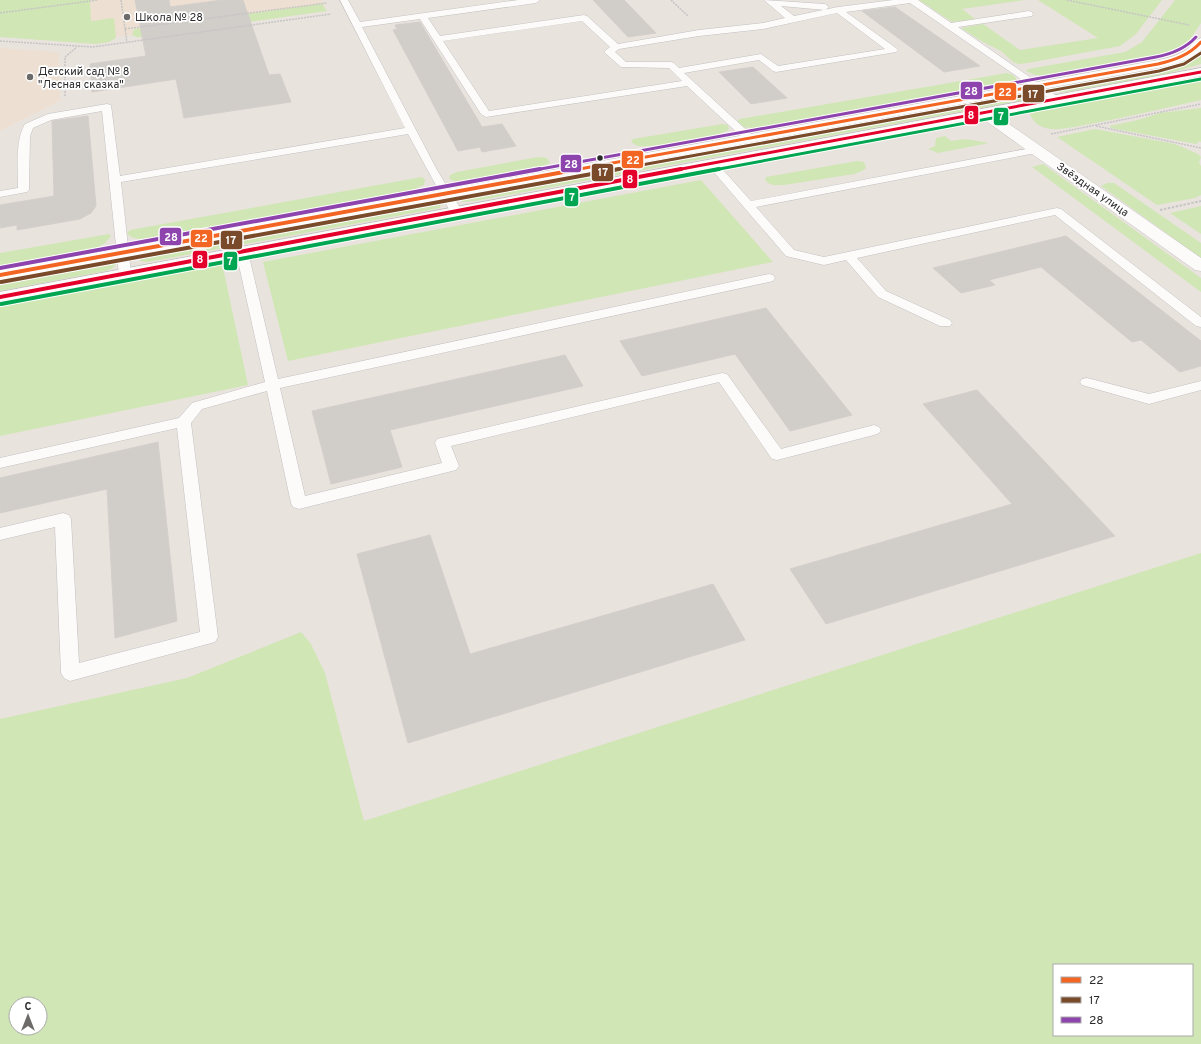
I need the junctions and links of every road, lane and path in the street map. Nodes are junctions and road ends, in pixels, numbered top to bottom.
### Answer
1 (98, 0) edge
2 (121, 0) edge
3 (536, 0) edge
4 (912, 0) edge
5 (1067, 0) edge
6 (344, 1) edge
7 (770, 2) edge
8 (842, 10) junction
9 (350, 12) junction
10 (0, 13) edge
11 (1029, 14) dead end
12 (423, 16) junction
13 (792, 19) junction
14 (358, 25) junction
15 (950, 26) junction
16 (1195, 27) dead end
17 (125, 29) junction
18 (438, 39) junction
19 (0, 41) edge
20 (1201, 42) edge
21 (127, 43) junction
22 (616, 47) junction
23 (677, 71) junction
24 (1201, 72) edge
25 (689, 83) junction
26 (1037, 86) junction
27 (1056, 99) junction
28 (1201, 104) edge
29 (984, 112) junction
30 (1093, 126) junction
31 (412, 130) junction
32 (749, 138) junction
33 (1024, 140) junction
34 (1201, 148) edge
35 (1037, 150) junction
36 (711, 163) junction
37 (114, 180) junction
38 (0, 194) edge
39 (446, 194) junction
40 (1201, 201) edge
41 (748, 205) junction
42 (1160, 210) dead end
43 (456, 211) junction
44 (242, 252) junction
45 (122, 253) junction
46 (849, 256) junction
47 (1201, 266) edge
48 (125, 274) junction
49 (0, 275) edge
50 (769, 278) dead end
51 (0, 297) edge
52 (945, 323) dead end
53 (1201, 323) edge
54 (1087, 382) dead end
55 (272, 385) junction
56 (1201, 385) edge
57 (184, 422) junction
58 (874, 430) dead end
59 (0, 463) edge
60 (0, 534) edge

1 - 10 path
2 - 17 path
3 - 12 lane
4 - 8 lane
4 - 15 lane
5 - 16 path
6 - 9 lane
6 - 17 path
7 - 8 lane
7 - 13 lane
8 - 13 lane
8 - 23 lane
9 - 14 lane
9 - 21 path
11 - 15 lane
12 - 14 lane
12 - 18 lane
13 - 22 lane
14 - 31 lane
15 - 26 lane
17 - 21 path
18 - 22 lane
18 - 25 lane
19 - 21 path
20 - 26 main road
22 - 23 lane
23 - 25 lane
24 - 27 main road
25 - 32 lane
26 - 27 lane
26 - 32 main road
27 - 29 main road
28 - 30 path
29 - 33 main road, Звёздная улица
29 - 36 main road
30 - 33 path
30 - 34 path
31 - 37 lane
31 - 39 lane
32 - 39 main road
33 - 35 main road, Звёздная улица
35 - 41 lane
35 - 47 main road, Звёздная улица
36 - 41 lane
36 - 43 main road
37 - 38 lane
37 - 45 lane
39 - 43 lane
39 - 45 main road
40 - 42 path
41 - 46 lane
43 - 44 main road
44 - 48 main road
44 - 55 lane
45 - 48 lane
45 - 49 main road
46 - 52 lane
46 - 53 lane
48 - 51 main road
50 - 55 lane
54 - 56 lane
55 - 57 lane
55 - 58 lane
57 - 59 lane
57 - 60 lane

